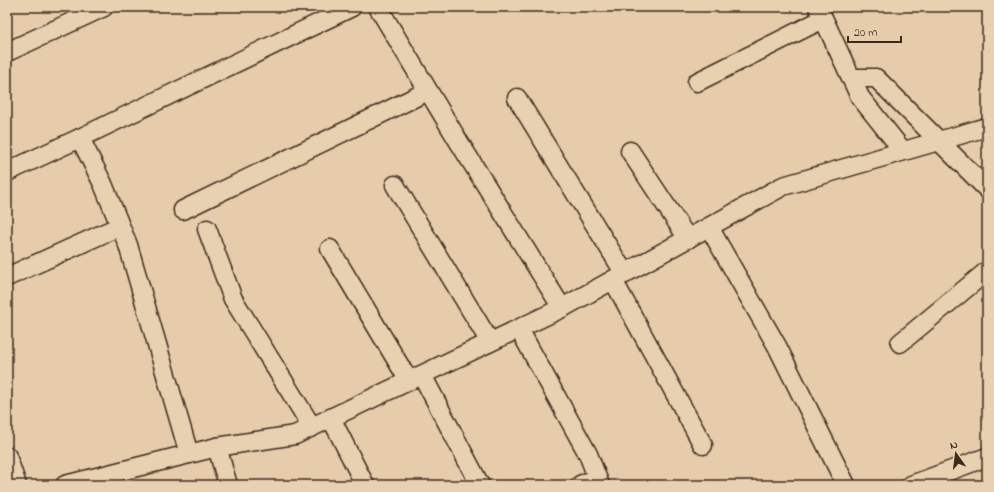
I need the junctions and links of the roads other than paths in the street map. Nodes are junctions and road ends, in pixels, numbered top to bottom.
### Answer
1 (104, 7) edge
2 (352, 7) edge
3 (378, 7) edge
4 (820, 13) edge
5 (7, 52) edge
6 (851, 78) junction
7 (697, 82) dead end
8 (428, 91) junction
9 (517, 98) dead end
10 (987, 127) edge
11 (80, 138) junction
12 (940, 141) junction
13 (630, 151) dead end
14 (903, 151) junction
15 (7, 172) edge
16 (395, 185) dead end
17 (987, 189) edge
18 (183, 210) dead end
19 (120, 226) junction
20 (709, 227) junction
21 (207, 229) dead end
22 (688, 239) junction
23 (330, 249) dead end
24 (987, 271) edge
25 (619, 277) junction
26 (7, 278) edge
27 (562, 308) junction
28 (520, 329) junction
29 (490, 342) junction
30 (900, 343) dead end
31 (416, 378) junction
32 (330, 418) junction
33 (312, 427) junction
34 (703, 445) dead end
35 (218, 448) junction
36 (190, 454) junction
37 (7, 456) edge
38 (987, 457) edge
39 (598, 481) edge
40 (17, 485) edge
41 (65, 485) edge
42 (228, 485) edge
43 (365, 485) edge
44 (480, 485) edge
45 (580, 485) edge
46 (846, 485) edge
47 (911, 485) edge

1 - 5 street
2 - 11 street
3 - 8 street
4 - 6 street
4 - 7 street
6 - 12 street
6 - 14 street
8 - 18 street
8 - 27 street
9 - 25 street
10 - 12 street
11 - 15 street
11 - 19 street
12 - 14 street
12 - 17 street
13 - 22 street
14 - 20 street
16 - 29 street
19 - 26 street
19 - 36 street
20 - 22 street
20 - 46 street
21 - 33 street
22 - 25 street
23 - 31 street
24 - 30 street
25 - 27 street
25 - 34 street
27 - 28 street
28 - 29 street
28 - 39 street
29 - 31 street
31 - 32 street
31 - 44 street
32 - 33 street
32 - 43 street
33 - 35 street
35 - 36 street
35 - 42 street
36 - 41 street
37 - 40 street
38 - 47 street
39 - 45 street

